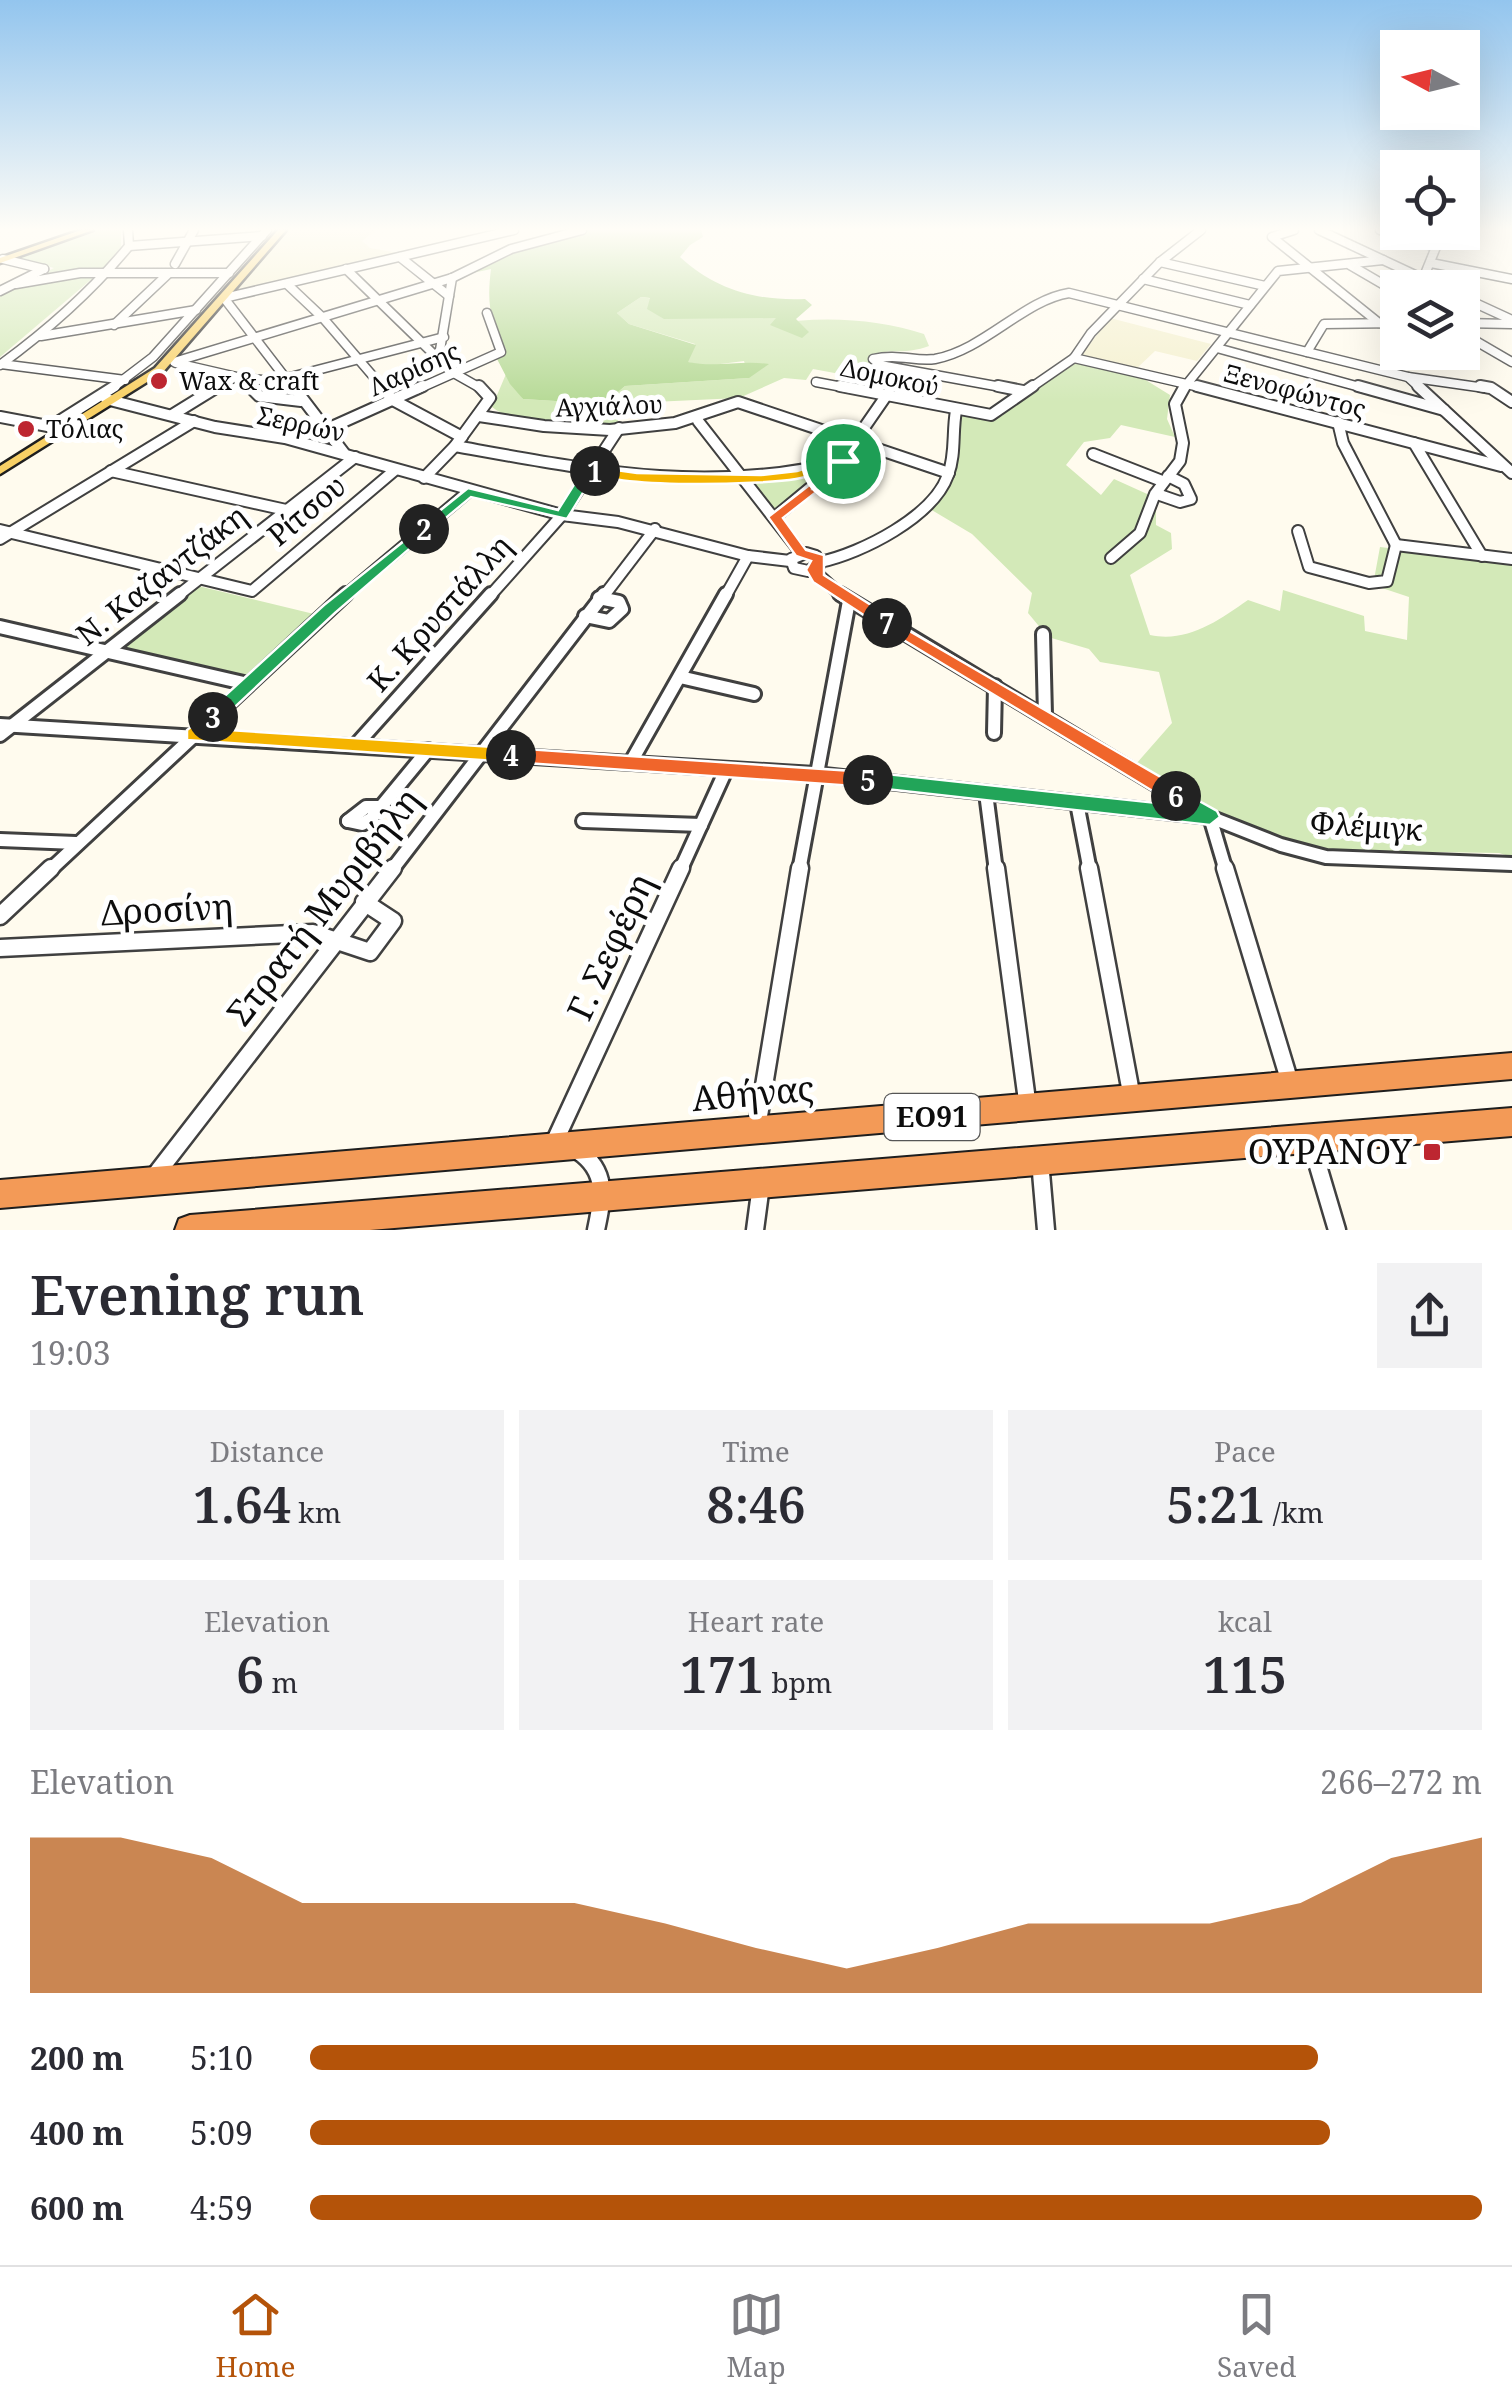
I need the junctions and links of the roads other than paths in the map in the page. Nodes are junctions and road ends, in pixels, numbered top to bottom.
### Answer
1 (93, 287) edge
2 (154, 287) edge
3 (218, 287) edge
4 (220, 287) edge
5 (233, 287) edge
6 (272, 287) edge
7 (291, 287) edge
8 (368, 287) edge
9 (421, 287) edge
10 (438, 287) edge
11 (450, 287) edge
12 (1136, 287) edge
13 (1178, 287) edge
14 (1264, 287) edge
15 (1334, 287) edge
16 (449, 296) junction
17 (224, 298) junction
18 (382, 299) junction
19 (1118, 305) junction
20 (1250, 305) junction
21 (1480, 306) edge
22 (201, 309) junction
23 (487, 312) dead end
24 (323, 318) junction
25 (1512, 322) edge
26 (1379, 323) joint
27 (1480, 323) edge
28 (114, 325) junction
29 (1228, 333) junction
30 (40, 336) junction
31 (255, 337) junction
32 (444, 337) junction
33 (423, 342) junction
34 (1480, 343) edge
35 (1216, 348) junction
36 (1307, 352) junction
37 (439, 356) junction
38 (1074, 358) junction
39 (358, 360) junction
40 (171, 362) junction
41 (1512, 362) edge
42 (0, 364) edge
43 (452, 372) junction
44 (238, 377) junction
45 (1408, 377) junction
46 (126, 380) junction
47 (286, 380) junction
48 (816, 382) dead end
49 (1189, 384) junction
50 (1023, 391) junction
51 (886, 396) junction
52 (110, 400) junction
53 (393, 400) junction
54 (301, 401) junction
55 (1512, 402) edge
56 (956, 411) junction
57 (1446, 411) junction
58 (172, 415) junction
59 (479, 416) junction
60 (0, 417) edge
61 (698, 421) junction
62 (194, 422) junction
63 (1338, 422) junction
64 (54, 427) junction
65 (619, 428) junction
66 (325, 430) junction
67 (286, 438) junction
68 (459, 442) junction
69 (1414, 443) junction
70 (858, 444) junction
71 (1094, 454) dead end
72 (349, 455) junction
73 (843, 461) junction
74 (0, 463) edge
75 (395, 470) junction
76 (590, 470) junction
77 (1508, 470) edge
78 (0, 471) edge
79 (112, 471) junction
80 (949, 473) junction
81 (424, 478) junction
82 (1165, 478) junction
83 (744, 479) junction
84 (468, 492) junction
85 (1157, 494) junction
86 (286, 510) junction
87 (562, 516) junction
88 (775, 517) junction
89 (655, 529) junction
90 (1298, 531) dead end
91 (4, 534) edge
92 (1396, 545) junction
93 (801, 553) junction
94 (748, 556) junction
95 (1482, 556) junction
96 (1111, 558) dead end
97 (1512, 560) edge
98 (790, 562) junction
99 (816, 566) junction
100 (198, 580) junction
101 (599, 598) junction
102 (849, 601) junction
103 (585, 616) junction
104 (0, 626) edge
105 (1043, 634) dead end
106 (106, 652) junction
107 (680, 677) junction
108 (248, 684) junction
109 (995, 686) junction
110 (754, 694) dead end
111 (1045, 714) junction
112 (4, 729) edge
113 (994, 733) dead end
114 (194, 735) junction
115 (355, 746) junction
116 (428, 750) junction
117 (480, 754) junction
118 (631, 762) junction
119 (726, 770) junction
120 (815, 774) junction
121 (986, 793) junction
122 (1076, 803) junction
123 (380, 807) dead end
124 (1210, 817) junction
125 (584, 821) dead end
126 (701, 825) junction
127 (0, 840) edge
128 (76, 844) junction
129 (1512, 864) edge
130 (364, 902) junction
131 (0, 916) edge
132 (336, 938) junction
133 (0, 948) edge
134 (1512, 1066) edge
135 (1291, 1086) junction
136 (1132, 1099) junction
137 (1028, 1108) junction
138 (1512, 1122) edge
139 (756, 1132) junction
140 (1310, 1139) junction
141 (561, 1148) junction
142 (1040, 1161) junction
143 (152, 1180) junction
144 (761, 1185) junction
145 (0, 1194) edge
146 (604, 1198) junction
147 (311, 1225) edge
148 (190, 1230) edge
149 (596, 1230) edge
150 (756, 1230) edge
151 (1046, 1230) edge
152 (1337, 1230) edge

1 - 30 street
2 - 28 street
3 - 22 street
4 - 22 main road
5 - 17 main road
6 - 17 street
7 - 24 street
8 - 18 street
9 - 18 street
10 - 16 street
11 - 16 street
12 - 19 street, Δομοκού
13 - 20 street
14 - 20 street
15 - 26 street
16 - 32 street
17 - 31 street
17 - 40 main road
18 - 24 street
18 - 33 street
19 - 29 street
19 - 38 street, Δομοκού
19 - 50 street
20 - 29 street
21 - 25 street
22 - 28 street
22 - 46 street
22 - 52 main road
23 - 43 street, Λαρίσης
24 - 31 street
24 - 39 street
25 - 27 street
26 - 36 street
28 - 30 street
29 - 35 street
29 - 36 street
30 - 42 street
31 - 40 street
31 - 47 street
32 - 33 street
32 - 37 street
33 - 37 street
33 - 39 street
34 - 41 street
35 - 49 street
35 - 57 street
36 - 45 street
37 - 43 street
38 - 49 street, Ξενοφώντος
38 - 50 street, Δομοκού
39 - 47 street
39 - 53 street
40 - 44 street
40 - 52 main road
42 - 46 street
43 - 53 street, Λαρίσης
43 - 59 street
44 - 47 street
44 - 54 street
44 - 58 street
45 - 55 street
45 - 57 street
46 - 64 street
47 - 54 street
48 - 51 street, Δομοκού
49 - 63 street, Ξενοφώντος
49 - 82 street
50 - 56 street, Δομοκού
51 - 56 street, Δομοκού
51 - 70 street
52 - 58 street, Σερρών
52 - 64 main road
52 - 78 main road
53 - 66 street, Λαρίσης
53 - 68 street
54 - 66 street
56 - 80 street
57 - 77 street
58 - 62 street, Σερρών
59 - 65 street, Αγχιάλου
59 - 68 street
60 - 64 street
61 - 65 street, Αγχιάλου
61 - 70 street, Αγχιάλου
61 - 83 street
62 - 67 street, Σερρών
62 - 79 street
63 - 69 street, Ξενοφώντος
63 - 92 street
64 - 74 main road
65 - 76 street, Κ. Κρυστάλλη
66 - 67 street, Λαρίσης
66 - 72 street
67 - 72 street, Σερρών
68 - 76 street
68 - 81 street
69 - 77 street, Ξενοφώντος
69 - 95 street
70 - 73 street
70 - 80 street
71 - 82 street
72 - 75 street, Σερρών
72 - 86 street, Ν. Καζαντζάκη
73 - 83 street
73 - 88 street
75 - 81 street, Σερρών
75 - 100 street, Ρίτσου
76 - 83 street
76 - 87 street, Κ. Κρυστάλλη
79 - 86 street
79 - 91 street
80 - 99 street
81 - 84 street, Σερρών
82 - 85 street
82 - 85 street
83 - 88 street
84 - 87 street, Σερρών
84 - 108 street
85 - 96 street
86 - 100 street, Ν. Καζαντζάκη
87 - 89 street, Σερρών
87 - 115 street, Κ. Κρυστάλλη
88 - 93 street
89 - 94 street, Σερρών
89 - 101 street, Στρατή Μυριβήλη
90 - 92 street
91 - 100 street
92 - 95 street
93 - 98 street
93 - 99 street
94 - 98 street, Σερρών
94 - 107 street
95 - 97 street
98 - 99 street, Σερρών
99 - 102 street, Φλέμιγκ
100 - 106 street, Ν. Καζαντζάκη
101 - 103 street, Στρατή Μυριβήλη
101 - 103 street
102 - 109 street, Φλέμιγκ
102 - 120 street
103 - 117 street, Στρατή Μυριβήλη
104 - 106 street
105 - 111 street
106 - 108 street
106 - 112 street, Ν. Καζαντζάκη
107 - 110 street
107 - 118 street
108 - 114 street
109 - 111 street, Φλέμιγκ
109 - 113 street
111 - 124 street, Φλέμιγκ
112 - 114 street
114 - 115 street
114 - 128 street
115 - 116 street
116 - 117 street
116 - 123 street
117 - 118 street
117 - 130 street, Στρατή Μυριβήλη
118 - 119 street
119 - 120 street
119 - 126 street, Γ. Σεφέρη
120 - 121 street
120 - 139 street
121 - 122 street
121 - 137 street
122 - 124 street
122 - 136 street
124 - 129 street, Φλέμιγκ
124 - 135 street
125 - 126 street
126 - 141 street, Γ. Σεφέρη
127 - 128 street
128 - 131 street
130 - 132 street, Στρατή Μυριβήλη
130 - 132 street, Δροσίνη
132 - 133 street, Δροσίνη
132 - 143 street, Στρατή Μυριβήλη
134 - 135 highway, Αθήνας / ΕΟ91
135 - 136 highway, Αθήνας / ΕΟ91
136 - 137 highway, Αθήνας / ΕΟ91
137 - 139 highway, Αθήνας / ΕΟ91
138 - 140 highway, ΕΟ91
139 - 141 highway, Αθήνας / ΕΟ91
140 - 142 highway, ΕΟ91
140 - 152 street
141 - 143 highway, Αθήνας / ΕΟ91
141 - 146 street
142 - 144 highway, ΕΟ91
142 - 151 street
143 - 145 highway, Αθήνας / ΕΟ91
144 - 146 highway, ΕΟ91
144 - 150 street
146 - 147 highway, ΕΟ91
146 - 149 street
147 - 148 highway, ΕΟ91

